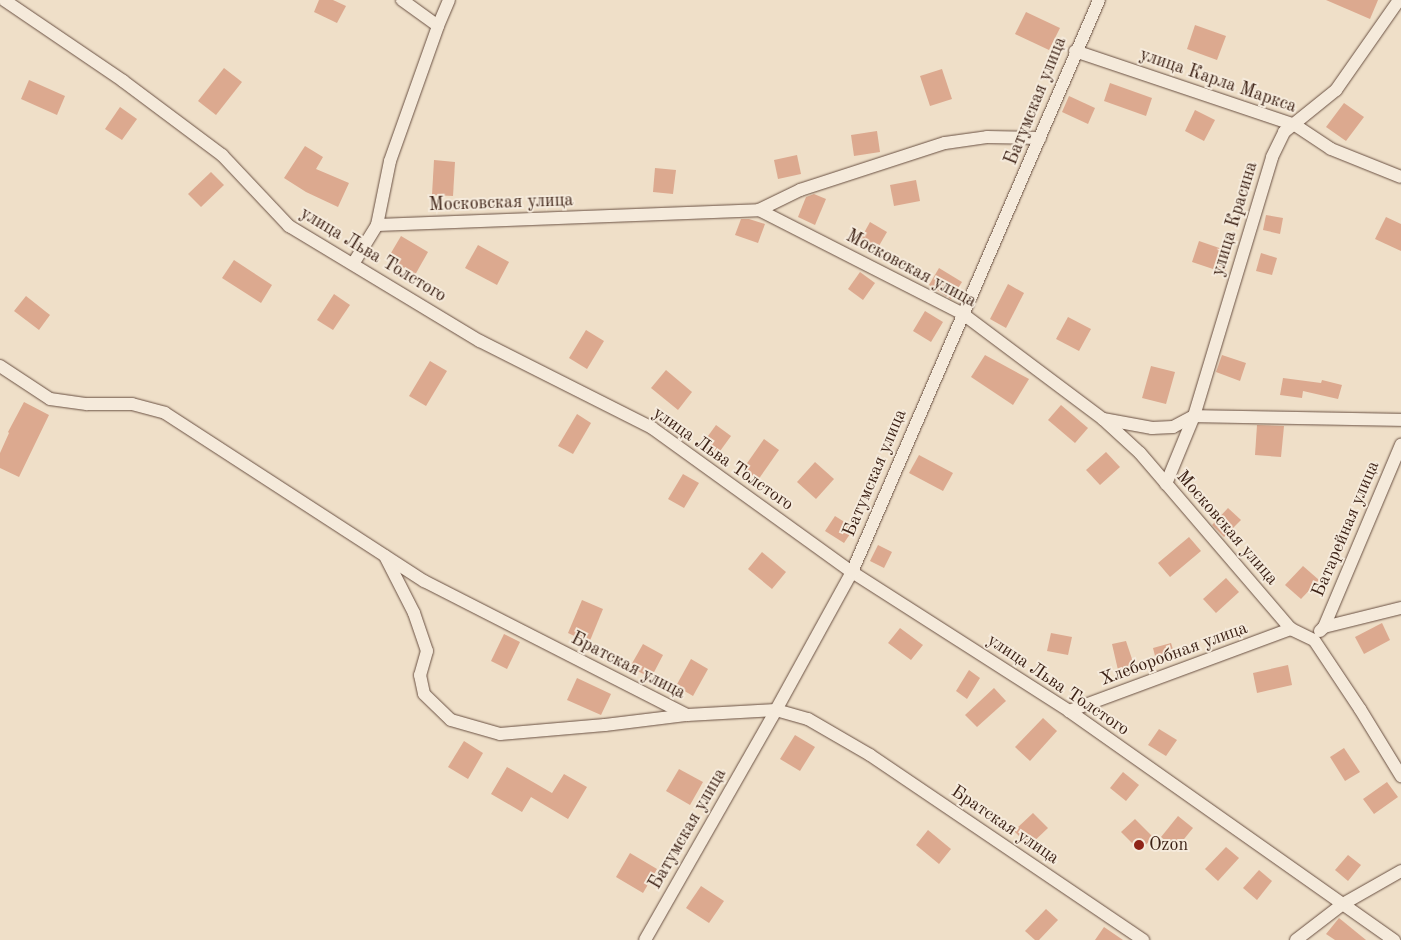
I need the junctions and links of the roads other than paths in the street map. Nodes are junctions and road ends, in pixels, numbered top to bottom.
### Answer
1 (4, 0) edge
2 (402, 0) edge
3 (449, 0) edge
4 (1099, 0) edge
5 (1399, 0) edge
6 (438, 26) junction
7 (1075, 51) junction
8 (1295, 125) junction
9 (1040, 138) junction
10 (1401, 177) edge
11 (759, 210) junction
12 (377, 225) junction
13 (353, 264) junction
14 (963, 314) junction
15 (0, 366) edge
16 (1194, 416) junction
17 (1103, 419) junction
18 (1401, 420) edge
19 (1401, 445) edge
20 (1166, 484) junction
21 (384, 555) junction
22 (852, 572) junction
23 (1401, 608) edge
24 (1324, 627) junction
25 (1291, 630) junction
26 (1314, 640) junction
27 (776, 710) junction
28 (1069, 712) junction
29 (687, 715) junction
30 (1401, 776) edge
31 (1401, 871) edge
32 (1343, 904) junction
33 (645, 940) edge
34 (1143, 940) edge
35 (1296, 940) edge
36 (1394, 940) edge

1 - 13 street, улица Льва Толстого
2 - 6 street
3 - 6 street
4 - 7 street, Батумская улица
5 - 8 street, улица Красина
6 - 12 street
7 - 8 street, улица Карла Маркса
7 - 9 street, Батумская улица
8 - 10 street, улица Карла Маркса
8 - 16 street, улица Красина
9 - 11 street
9 - 14 street, Батумская улица
11 - 12 street, Московская улица
11 - 14 street, Московская улица
12 - 13 street
13 - 22 street, улица Льва Толстого
14 - 17 street, Московская улица
14 - 22 street, Батумская улица
15 - 21 street, Братская улица
16 - 17 street
16 - 18 street
16 - 20 street, улица Красина
17 - 20 street, Московская улица
19 - 24 street, Батарейная улица
20 - 25 street, Московская улица
21 - 29 street, Братская улица
21 - 29 street
22 - 27 street, Батумская улица
22 - 28 street, улица Льва Толстого
23 - 24 street
24 - 26 street
25 - 26 street, Московская улица
25 - 28 street, Хлеборобная улица
26 - 30 street
27 - 29 street, Братская улица
27 - 33 street, Батумская улица
27 - 34 street, Братская улица
28 - 32 street, улица Льва Толстого
31 - 32 street
32 - 35 street
32 - 36 street, улица Льва Толстого

